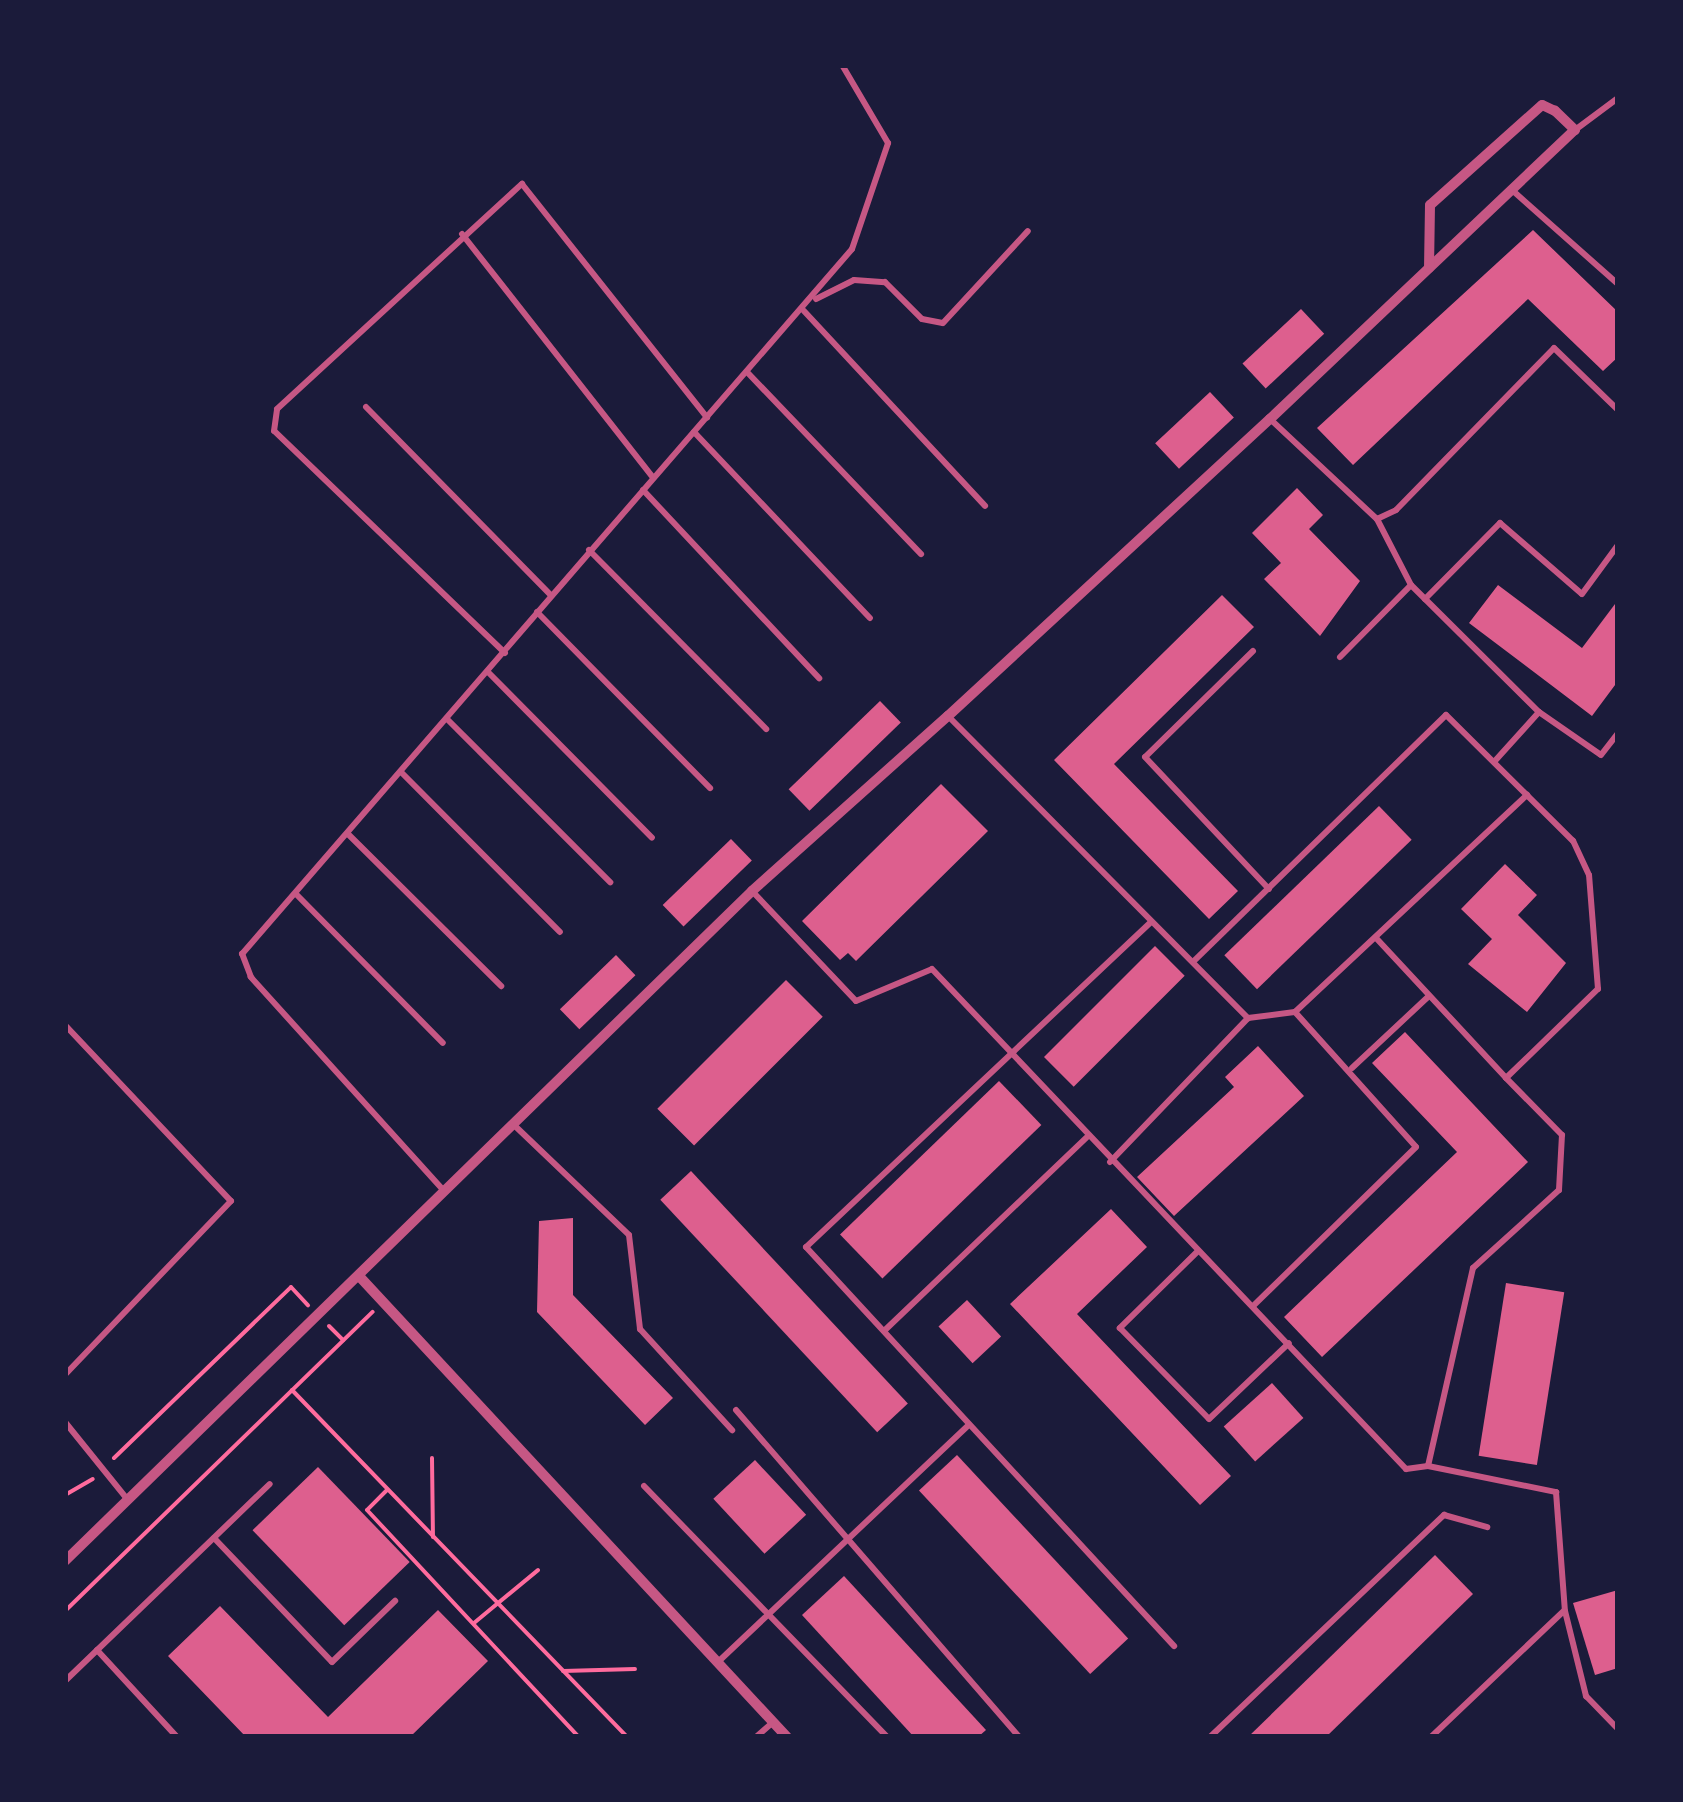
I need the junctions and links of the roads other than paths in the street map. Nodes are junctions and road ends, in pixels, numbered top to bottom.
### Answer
1 (842, 65) edge
2 (1618, 98) edge
3 (1575, 130) junction
4 (1512, 190) junction
5 (1028, 231) dead end
6 (462, 234) junction
7 (1429, 268) junction
8 (1618, 284) edge
9 (814, 299) junction
10 (804, 311) junction
11 (747, 372) junction
12 (366, 407) dead end
13 (1618, 410) edge
14 (707, 416) junction
15 (1270, 419) junction
16 (694, 432) junction
17 (653, 478) junction
18 (643, 490) junction
19 (985, 506) dead end
20 (1376, 518) junction
21 (1618, 545) edge
22 (590, 550) junction
23 (921, 554) dead end
24 (1411, 585) junction
25 (552, 595) junction
26 (1425, 599) junction
27 (538, 612) junction
28 (870, 618) dead end
29 (1253, 651) dead end
30 (504, 653) junction
31 (1340, 657) dead end
32 (488, 672) junction
33 (819, 678) dead end
34 (1538, 712) junction
35 (948, 716) junction
36 (448, 718) junction
37 (766, 729) dead end
38 (1618, 733) edge
39 (1494, 762) junction
40 (402, 773) junction
41 (710, 788) dead end
42 (1527, 795) junction
43 (348, 834) junction
44 (652, 838) dead end
45 (610, 882) dead end
46 (1269, 889) junction
47 (752, 891) junction
48 (296, 894) junction
49 (1151, 922) junction
50 (560, 932) dead end
51 (1378, 939) junction
52 (1195, 960) junction
53 (501, 986) dead end
54 (1428, 996) junction
55 (1295, 1012) junction
56 (1248, 1018) junction
57 (65, 1025) edge
58 (442, 1042) dead end
59 (1014, 1060) junction
60 (1352, 1068) junction
61 (1506, 1078) junction
62 (514, 1125) junction
63 (1088, 1136) junction
64 (1110, 1162) junction
65 (445, 1192) junction
66 (1198, 1251) junction
67 (358, 1276) junction
68 (1254, 1305) junction
69 (884, 1331) junction
70 (1289, 1343) junction
71 (65, 1375) edge
72 (736, 1410) dead end
73 (65, 1422) edge
74 (969, 1425) junction
75 (732, 1430) dead end
76 (1428, 1466) junction
77 (270, 1484) dead end
78 (644, 1486) dead end
79 (128, 1500) junction
80 (1487, 1527) dead end
81 (214, 1538) junction
82 (850, 1538) junction
83 (65, 1561) edge
84 (395, 1600) dead end
85 (1565, 1610) junction
86 (772, 1612) junction
87 (1174, 1646) dead end
88 (97, 1650) junction
89 (718, 1662) junction
90 (65, 1681) edge
91 (773, 1722) junction
92 (1618, 1730) edge
93 (177, 1737) edge
94 (756, 1737) edge
95 (787, 1737) edge
96 (888, 1737) edge
97 (1020, 1737) edge
98 (1210, 1737) edge
99 (1431, 1737) edge

1 - 9 lane
2 - 3 lane
3 - 4 street
3 - 7 street
4 - 7 street
4 - 8 lane
5 - 9 lane
6 - 14 lane
6 - 17 lane
6 - 30 lane
7 - 15 street
9 - 10 lane
10 - 11 lane
10 - 19 lane
11 - 14 lane
11 - 23 lane
12 - 25 lane
13 - 20 lane
14 - 16 lane
15 - 20 lane
15 - 35 street
16 - 17 lane
16 - 28 lane
17 - 18 lane
18 - 22 lane
18 - 33 lane
20 - 24 lane
21 - 26 lane
22 - 25 lane
22 - 37 lane
24 - 26 lane
24 - 31 lane
25 - 27 lane
26 - 34 lane
27 - 30 lane
27 - 41 lane
29 - 46 lane
30 - 32 lane
32 - 36 lane
32 - 44 lane
34 - 38 lane
34 - 39 lane
35 - 47 street
35 - 49 lane
36 - 40 lane
36 - 45 lane
39 - 42 lane
39 - 46 lane
40 - 43 lane
40 - 50 lane
42 - 51 lane
42 - 61 lane
43 - 48 lane
43 - 53 lane
46 - 52 lane
47 - 59 lane
47 - 62 street
48 - 58 lane
48 - 65 lane
49 - 52 lane
49 - 59 lane
51 - 54 lane
51 - 55 lane
52 - 56 lane
54 - 60 lane
54 - 61 lane
55 - 56 lane
55 - 60 lane
56 - 64 lane
57 - 71 lane
59 - 63 lane
59 - 69 lane
60 - 68 lane
61 - 76 lane
62 - 65 street
62 - 75 lane
63 - 64 lane
63 - 69 lane
64 - 66 lane
65 - 67 street
66 - 68 lane
66 - 70 lane
67 - 79 street
67 - 89 street
68 - 70 lane
69 - 74 lane
70 - 76 lane
72 - 82 lane
73 - 79 lane
74 - 82 lane
74 - 87 lane
76 - 85 lane
77 - 81 lane
78 - 86 lane
79 - 83 street
80 - 98 lane
81 - 84 lane
81 - 88 lane
82 - 86 lane
82 - 97 lane
85 - 92 lane
85 - 99 lane
86 - 89 lane
86 - 96 lane
88 - 90 lane
88 - 93 lane
89 - 91 street
91 - 94 lane
91 - 95 street

